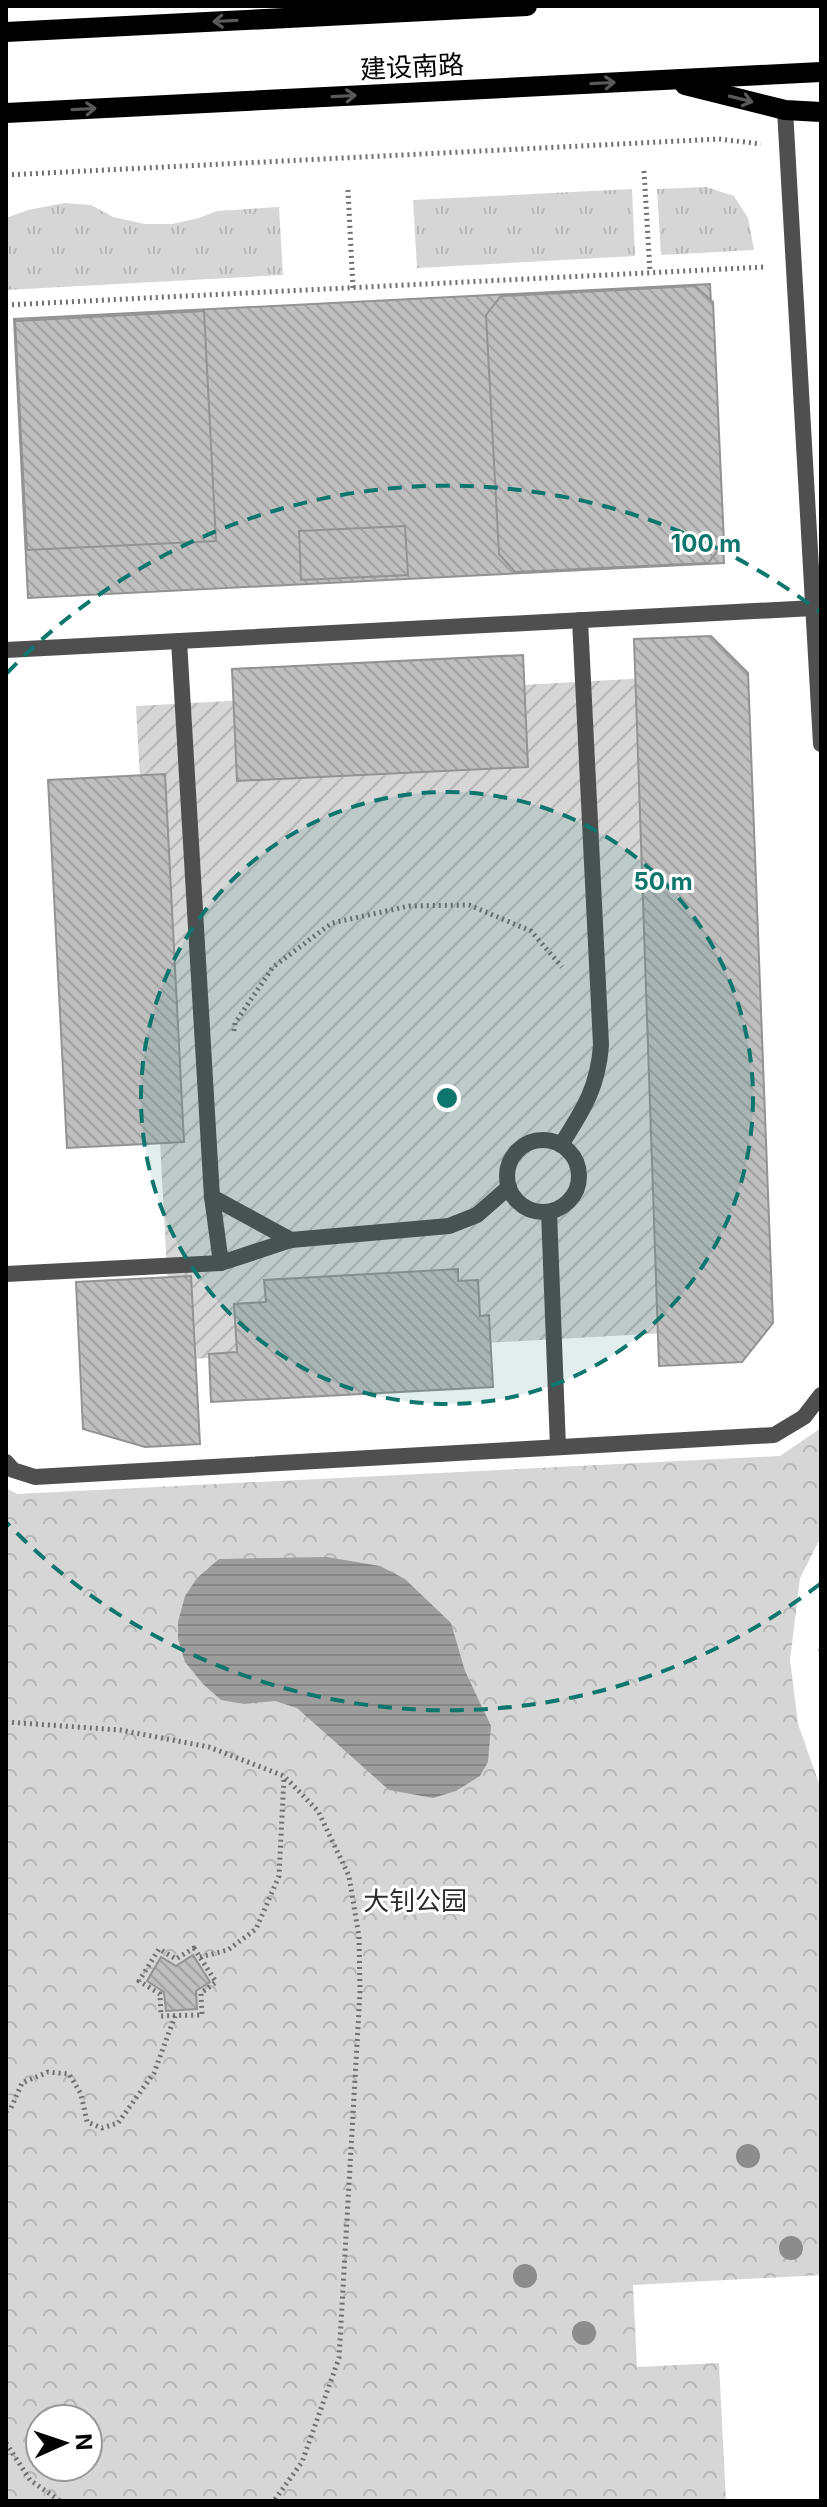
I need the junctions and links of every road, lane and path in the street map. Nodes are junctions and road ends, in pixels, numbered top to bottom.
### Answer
1 (527, 6) edge
2 (6, 32) edge
3 (821, 72) edge
4 (666, 80) junction
5 (785, 110) junction
6 (821, 112) edge
7 (6, 113) edge
8 (788, 148) junction
9 (644, 171) dead end
10 (6, 175) edge
11 (348, 190) dead end
12 (794, 265) junction
13 (650, 272) junction
14 (353, 288) junction
15 (6, 305) edge
16 (814, 519) edge
17 (814, 608) junction
18 (580, 620) junction
19 (179, 641) junction
20 (6, 650) edge
21 (821, 744) edge
22 (562, 967) dead end
23 (233, 1036) dead end
24 (561, 1145) junction
25 (509, 1187) junction
26 (212, 1197) junction
27 (549, 1212) junction
28 (291, 1240) junction
29 (221, 1263) junction
30 (6, 1274) edge
31 (821, 1395) edge
32 (558, 1447) junction
33 (6, 1462) edge
34 (6, 1722) edge
35 (284, 1776) junction
36 (200, 1957) junction
37 (175, 2016) junction
38 (6, 2111) edge
39 (6, 2443) edge
40 (60, 2501) edge
41 (274, 2501) edge

1 -> 2 main road
3 - 4 main road, 建设南路
4 -> 5 main road
7 -> 4 main road, 建设南路
5 - 6 main road
5 - 8 street
8 - 10 path
8 - 12 street
9 - 13 path
11 - 14 path
12 - 13 path
12 - 16 street
13 - 14 path
14 - 15 path
16 - 17 street
17 - 18 street
17 - 21 street
18 - 19 street
18 - 24 street
19 - 20 street
19 - 26 street
22 - 23 path
24 - 25 street
24 - 27 street
25 - 27 street
25 - 28 street
26 - 28 street
26 - 29 street
27 - 32 street
28 - 29 street
29 - 30 street
31 - 32 street
32 - 33 street
34 - 35 path
35 - 36 path
35 - 41 path
36 - 37 path
36 - 37 path
37 - 38 path
39 - 40 path

